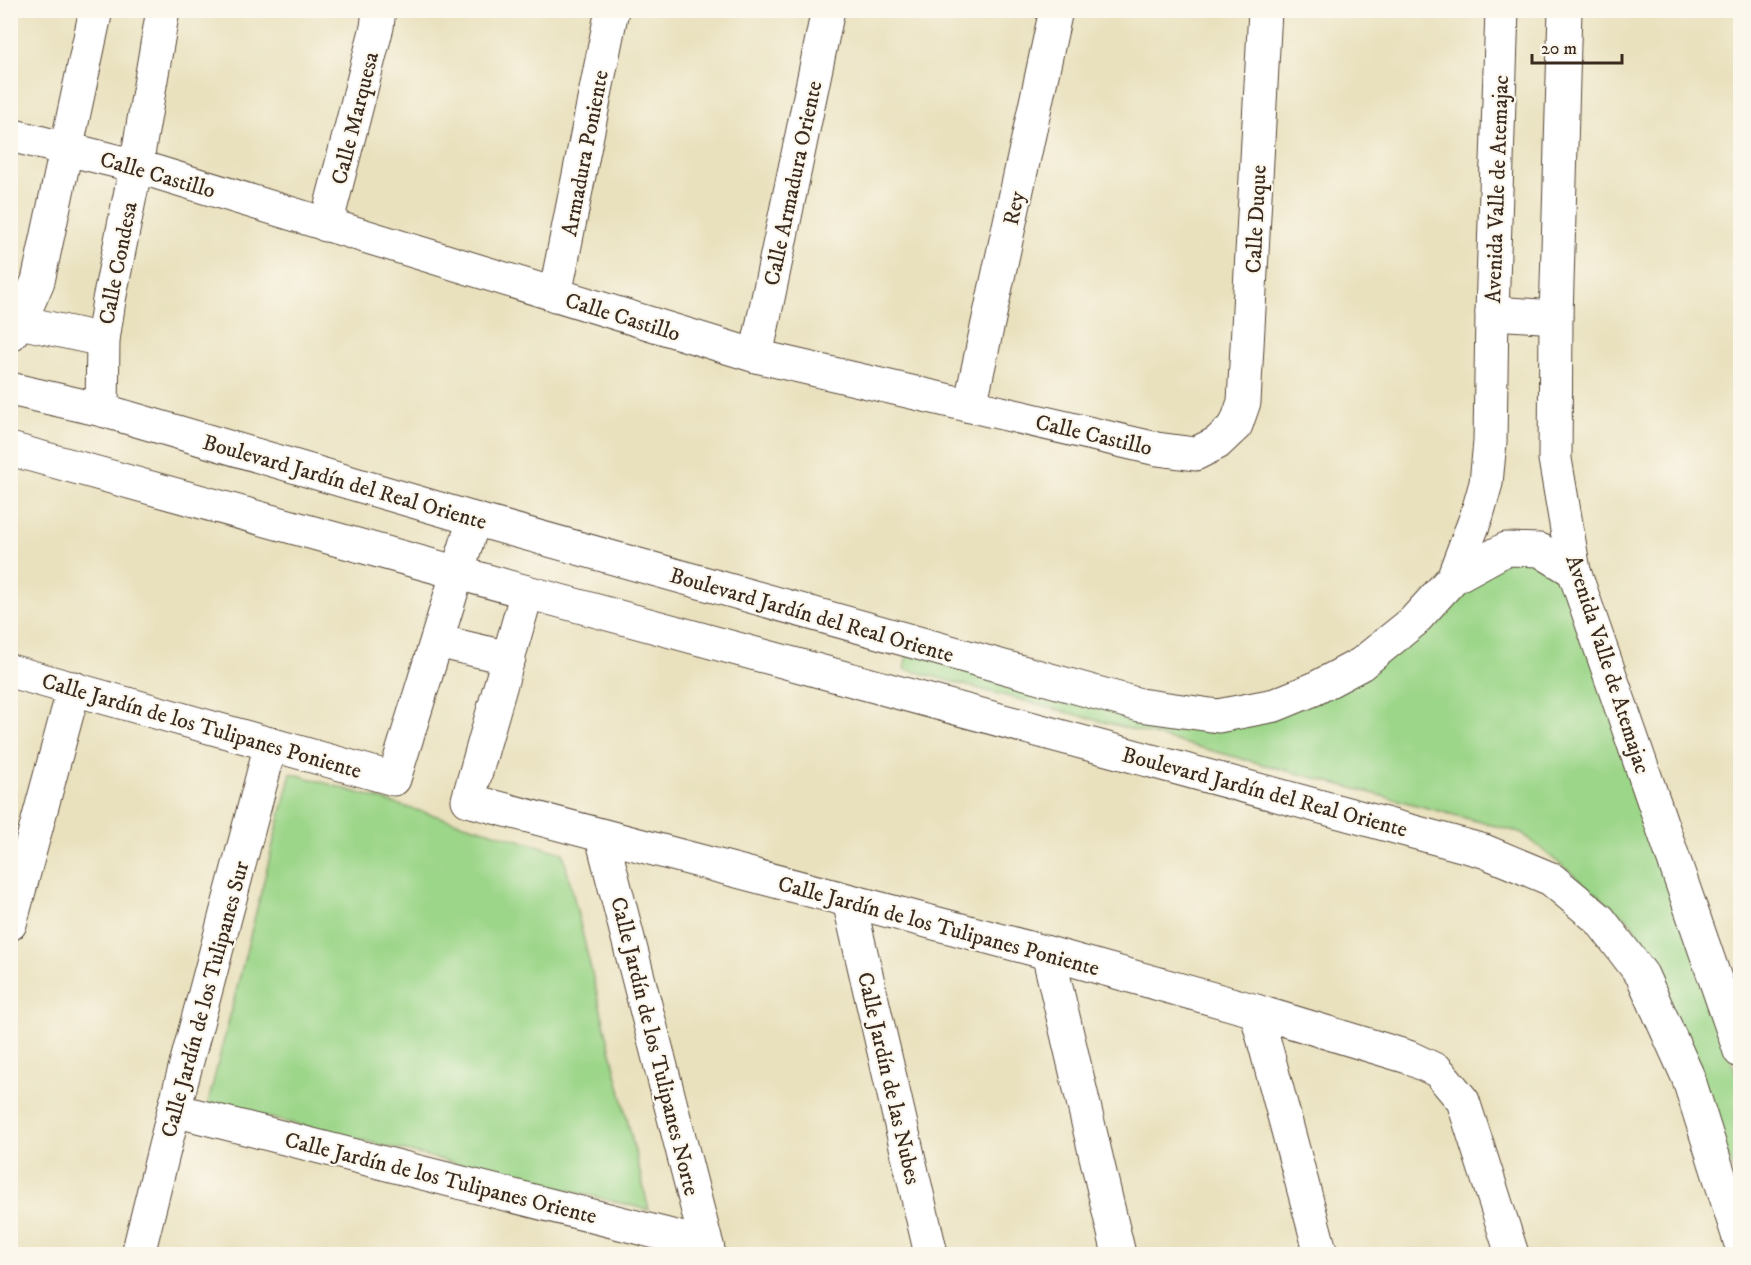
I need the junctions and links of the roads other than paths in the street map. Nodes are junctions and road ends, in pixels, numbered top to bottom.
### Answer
1 (96, 10) edge
2 (163, 10) edge
3 (379, 10) edge
4 (612, 10) edge
5 (828, 10) edge
6 (1056, 10) edge
7 (1265, 10) edge
8 (1502, 10) edge
9 (1565, 10) edge
10 (10, 135) edge
11 (67, 148) junction
12 (136, 166) junction
13 (326, 225) junction
14 (555, 295) junction
15 (1492, 313) junction
16 (1556, 318) junction
17 (15, 328) edge
18 (103, 340) junction
19 (756, 356) junction
20 (10, 389) edge
21 (970, 406) junction
22 (102, 410) junction
23 (1236, 426) joint
24 (10, 449) edge
25 (474, 519) junction
26 (1574, 571) junction
27 (458, 573) junction
28 (1453, 578) junction
29 (527, 592) junction
30 (901, 639) junction
31 (437, 641) junction
32 (509, 658) junction
33 (10, 671) edge
34 (74, 688) junction
35 (885, 688) junction
36 (271, 744) junction
37 (602, 837) junction
38 (849, 901) junction
39 (10, 924) edge
40 (1048, 953) junction
41 (1256, 1011) junction
42 (1740, 1051) edge
43 (174, 1110) junction
44 (1740, 1241) edge
45 (708, 1250) edge
46 (138, 1254) edge
47 (931, 1254) edge
48 (1119, 1254) edge
49 (1321, 1254) edge
50 (1512, 1254) edge

1 - 11 street
2 - 12 street, Calle Condesa
3 - 13 street, Calle Marquesa
4 - 14 street, Armadura Poniente
5 - 19 street, Calle Armadura Oriente
6 - 21 street, Rey
7 - 23 street, Calle Duque
8 - 15 street, Avenida Valle de Atemajac
9 - 16 street, Avenida Valle de Atemajac
10 - 11 street, Calle Castillo
11 - 12 street, Calle Castillo
11 - 17 street
12 - 13 street, Calle Castillo
12 - 18 street, Calle Condesa
13 - 14 street, Calle Castillo
14 - 19 street, Calle Castillo
15 - 16 street
15 - 28 street, Avenida Valle de Atemajac
16 - 26 street, Avenida Valle de Atemajac
17 - 18 street
18 - 22 street, Calle Condesa
19 - 21 street, Calle Castillo
20 - 22 street, Boulevard Jardín del Real Oriente
21 - 23 street, Calle Castillo
22 - 25 street, Boulevard Jardín del Real Oriente
24 - 27 street, Boulevard Jardín del Real Oriente
25 - 27 street
25 - 30 street, Boulevard Jardín del Real Oriente
26 - 28 street, Boulevard Jardín del Real Oriente
26 - 42 street, Avenida Valle de Atemajac
27 - 29 street, Boulevard Jardín del Real Oriente
27 - 31 street
28 - 30 street, Boulevard Jardín del Real Oriente
29 - 32 street
29 - 35 street, Boulevard Jardín del Real Oriente
30 - 35 street
31 - 32 street
31 - 36 street, Calle Jardín de los Tulipanes Poniente
32 - 37 street, Calle Jardín de los Tulipanes Poniente
33 - 34 street, Calle Jardín de los Tulipanes Poniente
34 - 36 street, Calle Jardín de los Tulipanes Poniente
34 - 39 street
35 - 44 street, Boulevard Jardín del Real Oriente
36 - 43 street, Calle Jardín de los Tulipanes Sur
37 - 38 street, Calle Jardín de los Tulipanes Poniente
37 - 45 street, Calle Jardín de los Tulipanes Norte
38 - 40 street, Calle Jardín de los Tulipanes Poniente
38 - 47 street, Calle Jardín de las Nubes
40 - 41 street, Calle Jardín de los Tulipanes Poniente
40 - 48 street
41 - 49 street
41 - 50 street, Calle Jardín de los Tulipanes Poniente
43 - 45 street, Calle Jardín de los Tulipanes Oriente
43 - 46 street, Calle Jardín de los Tulipanes Sur

